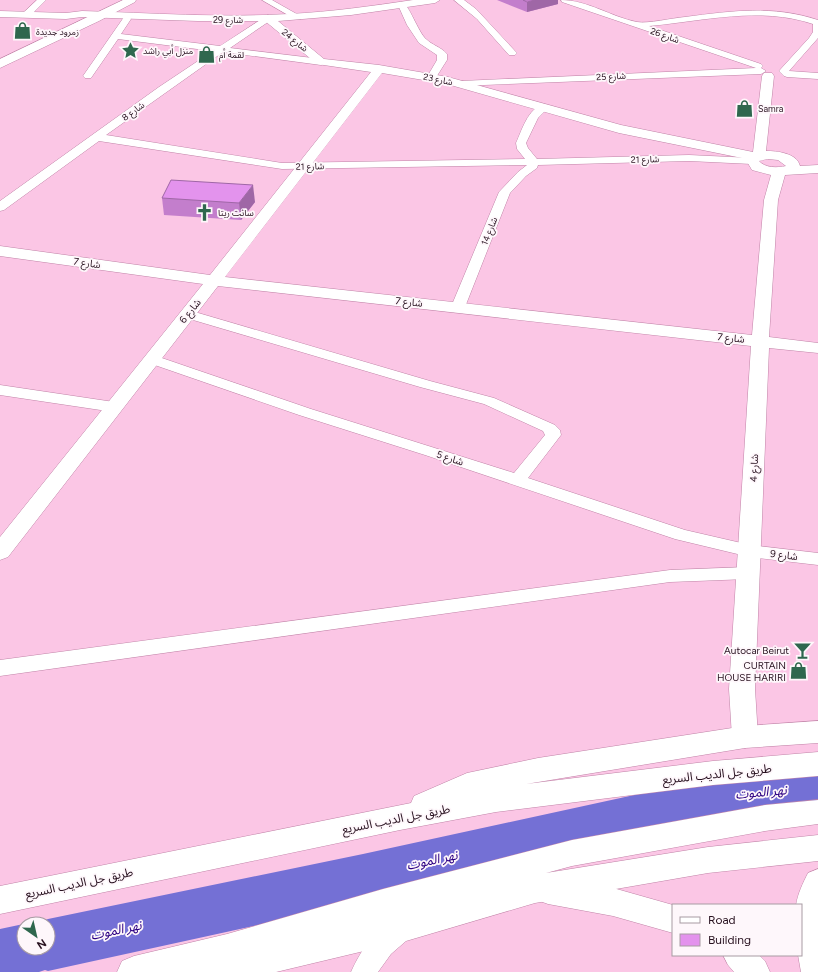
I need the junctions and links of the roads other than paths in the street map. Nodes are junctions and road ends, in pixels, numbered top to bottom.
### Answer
1 (42, 0) edge
2 (116, 0) edge
3 (131, 0) edge
4 (266, 0) edge
5 (435, 0) edge
6 (458, 0) edge
7 (565, 0) edge
8 (402, 5) junction
9 (0, 14) edge
10 (26, 15) junction
11 (92, 17) junction
12 (298, 17) junction
13 (158, 18) junction
14 (268, 18) junction
15 (127, 19) junction
16 (818, 23) edge
17 (636, 25) junction
18 (116, 36) junction
19 (221, 49) junction
20 (512, 53) dead end
21 (0, 56) edge
22 (322, 62) junction
23 (0, 64) edge
24 (379, 69) junction
25 (774, 73) junction
26 (88, 76) dead end
27 (818, 76) edge
28 (432, 78) junction
29 (461, 84) junction
30 (544, 107) junction
31 (97, 137) junction
32 (759, 160) junction
33 (532, 162) junction
34 (818, 165) edge
35 (303, 166) junction
36 (786, 167) junction
37 (818, 169) edge
38 (771, 200) junction
39 (0, 207) edge
40 (0, 251) edge
41 (214, 281) junction
42 (458, 307) junction
43 (188, 314) junction
44 (760, 341) junction
45 (818, 348) edge
46 (151, 359) junction
47 (0, 390) edge
48 (114, 407) junction
49 (518, 480) junction
50 (750, 551) junction
51 (0, 552) edge
52 (818, 559) edge
53 (748, 573) junction
54 (0, 668) edge
55 (818, 732) edge
56 (745, 736) junction
57 (808, 765) edge
58 (818, 812) edge
59 (400, 817) junction
60 (818, 848) edge
61 (818, 882) edge
62 (535, 890) junction
63 (0, 900) edge
64 (672, 919) edge
65 (406, 926) junction
66 (740, 956) edge
67 (134, 972) edge
68 (211, 972) edge
69 (364, 972) edge
70 (754, 972) edge
71 (817, 972) edge

1 - 10 street
2 - 11 main road
3 - 11 main road
4 - 12 street
5 - 8 street, شارع 29
6 - 20 street
7 - 17 street, شارع 26
8 - 12 street, شارع 29
8 - 28 street
9 - 10 street, شارع 29
10 - 11 street, شارع 29
11 - 13 street, شارع 29
11 - 15 street, شارع 29
11 - 21 main road
11 - 23 main road
12 - 14 street, شارع 29
13 - 14 street, شارع 29
13 - 15 street, شارع 29
14 - 19 street, شارع 8
14 - 22 street, شارع 24
15 - 18 street
16 - 17 street
16 - 25 street
17 - 25 street, شارع 26
18 - 19 street, شارع 23
18 - 26 street
19 - 22 street, شارع 23
19 - 31 street, شارع 8
22 - 24 street, شارع 23
24 - 28 street, شارع 23
24 - 35 street, شارع 6
25 - 27 street
25 - 29 street, شارع 25
25 - 32 street, شارع 4
28 - 29 street, شارع 23
29 - 30 street, شارع 23
30 - 32 street, شارع 23
30 - 33 street
31 - 35 street, شارع 21
31 - 39 street, شارع 8
32 - 33 street, شارع 21
32 - 36 street
32 - 36 street
32 - 38 street, شارع 4
33 - 35 street, شارع 21
33 - 42 street, شارع 14
34 - 36 street
35 - 41 street, شارع 6
36 - 37 street
36 - 38 street, شارع 4
38 - 44 street, شارع 4
40 - 41 street, شارع 7
41 - 42 street, شارع 7
41 - 43 street, شارع 6
42 - 44 street, شارع 7
43 - 46 street, شارع 6
43 - 49 street
44 - 45 street, شارع 7
44 - 50 street, شارع 4
46 - 48 street, شارع 6
46 - 49 street, شارع 5
47 - 48 street
48 - 51 street, شارع 6
49 - 50 street, شارع 5
50 - 52 street, شارع 9
50 - 53 street, شارع 4
53 - 54 street
53 - 56 street, شارع 4
55 - 56 main road
56 - 59 main road
57 - 59 main road, طريق جل الديب السريع
58 - 67 main road
59 - 63 main road, طريق جل الديب السريع
60 - 62 main road
61 - 71 street
62 - 64 street
62 - 65 main road
65 - 68 main road
65 - 69 street
66 - 70 street

